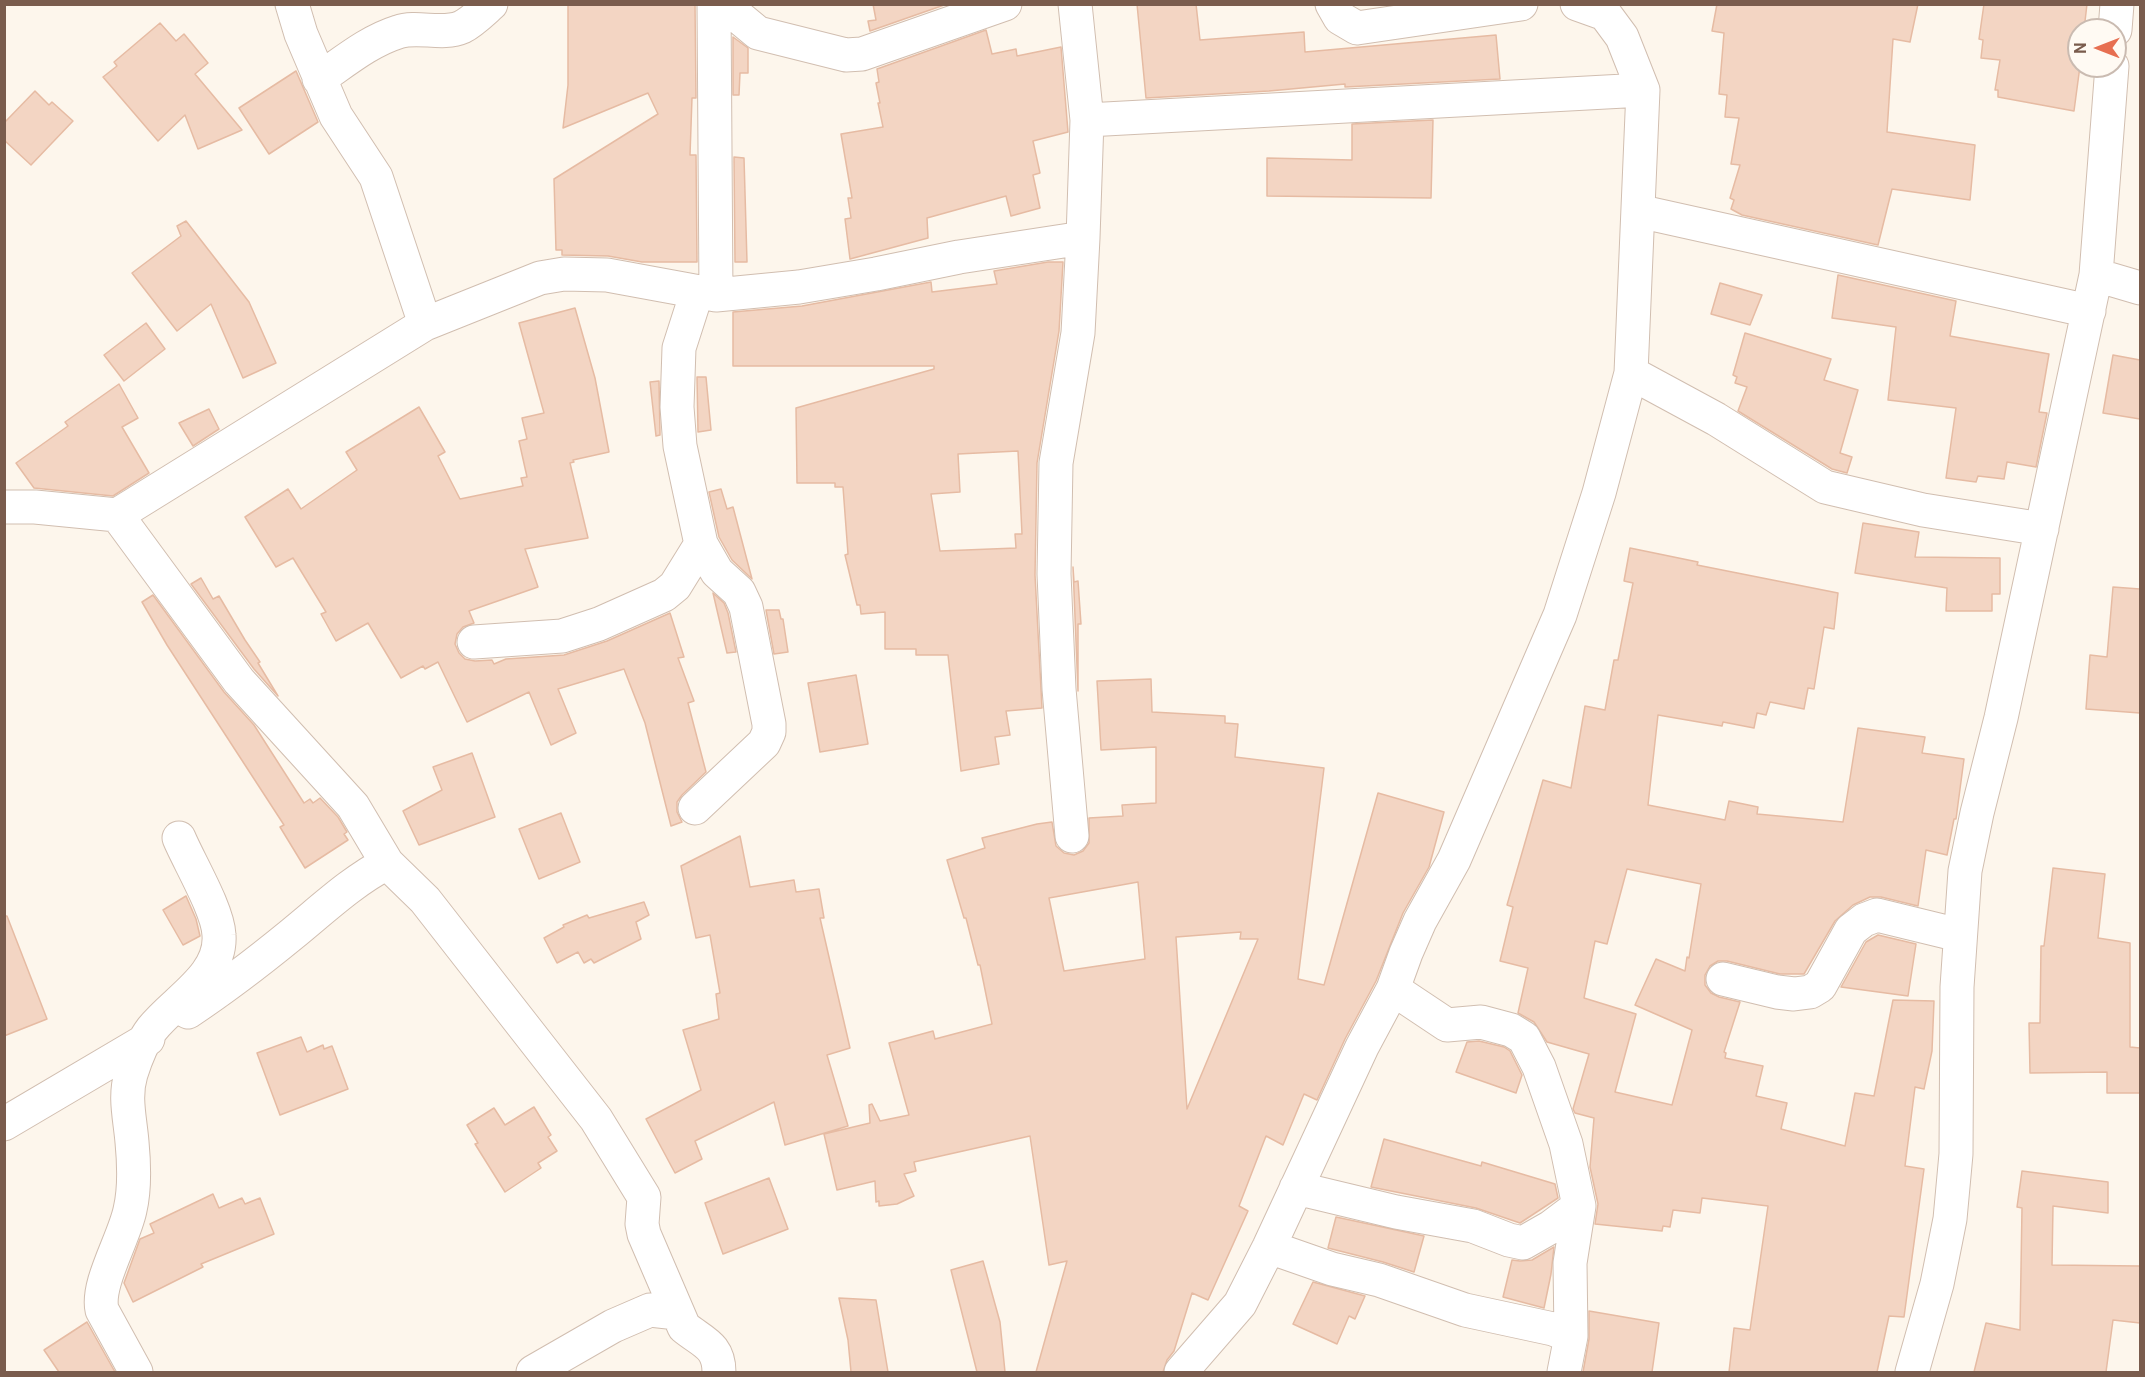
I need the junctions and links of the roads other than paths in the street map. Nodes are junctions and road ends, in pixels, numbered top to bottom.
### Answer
1 (292, 4) edge
2 (491, 4) edge
3 (714, 4) edge
4 (723, 4) edge
5 (1005, 4) edge
6 (1075, 4) edge
7 (1332, 4) edge
8 (1521, 4) edge
9 (1576, 4) edge
10 (2111, 78) edge
11 (319, 79) junction
12 (1643, 90) junction
13 (1087, 120) junction
14 (1638, 211) junction
15 (1083, 238) junction
16 (2096, 275) junction
17 (2140, 288) edge
18 (706, 294) junction
19 (2090, 311) junction
20 (425, 324) junction
21 (1631, 373) junction
22 (4, 507) edge
23 (117, 515) junction
24 (2042, 529) junction
25 (702, 544) junction
26 (474, 642) dead end
27 (352, 806) junction
28 (695, 808) dead end
29 (1072, 836) dead end
30 (179, 838) dead end
31 (387, 863) junction
32 (348, 888) junction
33 (1959, 935) junction
34 (1723, 979) dead end
35 (1393, 989) junction
36 (142, 1043) junction
37 (4, 1124) edge
38 (1296, 1188) junction
39 (1579, 1206) junction
40 (1269, 1247) junction
41 (677, 1313) junction
42 (1571, 1336) junction
43 (136, 1372) edge
44 (533, 1372) edge
45 (719, 1372) edge
46 (1181, 1372) edge
47 (1564, 1372) edge
48 (1912, 1372) edge

1 - 11 street
2 - 11 street
3 - 18 street
4 - 5 street
6 - 13 street
7 - 8 street
9 - 12 street
10 - 16 street
11 - 20 street
12 - 13 street
12 - 14 street
13 - 15 street
14 - 19 street
14 - 21 street
15 - 18 street
15 - 29 street
16 - 17 street
16 - 19 street
18 - 20 street
18 - 25 street
19 - 24 street
20 - 23 street
21 - 24 street
21 - 35 street
22 - 23 street
23 - 27 street
24 - 33 street
25 - 26 street
25 - 28 street
27 - 31 street
27 - 32 street
30 - 36 street
31 - 32 street
31 - 41 street
32 - 36 street
33 - 34 street
33 - 48 street
35 - 38 street
35 - 39 street
36 - 37 street
36 - 43 street
38 - 39 street
38 - 40 street
39 - 42 street
40 - 42 street
40 - 46 street
41 - 44 street
41 - 45 street
42 - 47 street

